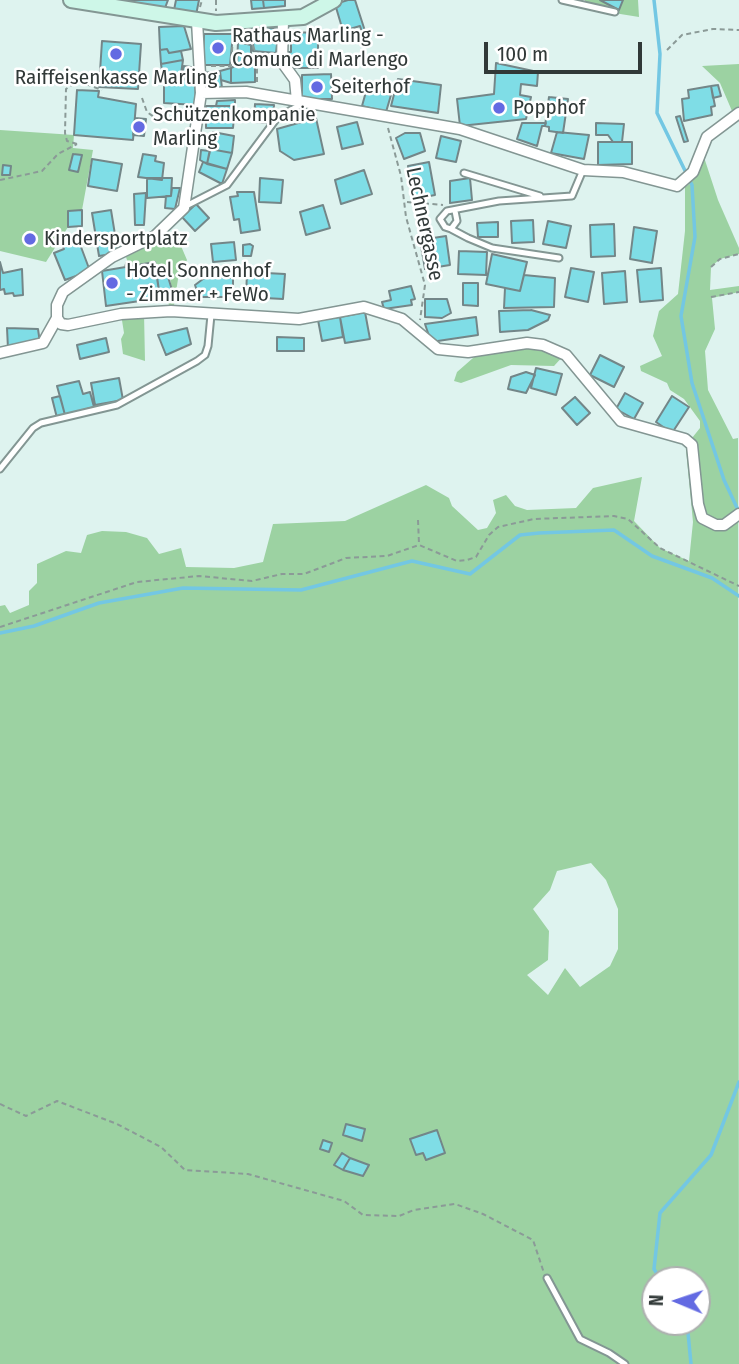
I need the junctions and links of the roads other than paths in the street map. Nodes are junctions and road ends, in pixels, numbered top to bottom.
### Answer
1 (71, 0) edge
2 (334, 0) edge
3 (562, 0) edge
4 (615, 12) dead end
5 (283, 20) junction
6 (197, 22) junction
7 (201, 93) junction
8 (300, 102) junction
9 (739, 113) edge
10 (583, 170) junction
11 (464, 173) dead end
12 (543, 197) junction
13 (184, 208) junction
14 (455, 211) junction
15 (452, 229) junction
16 (559, 258) dead end
17 (211, 314) junction
18 (57, 318) junction
19 (0, 353) edge
20 (0, 469) edge
21 (739, 514) edge
22 (547, 1278) road end
23 (625, 1364) edge

1 - 6 street
2 - 5 street
3 - 4 lane
5 - 6 street
5 - 8 street
6 - 7 street
7 - 8 street
7 - 13 street
8 - 10 street
8 - 13 lane
9 - 10 street
10 - 12 lane
11 - 12 lane
12 - 14 lane
13 - 18 street
14 - 15 lane
14 - 15 lane
15 - 16 lane
17 - 18 street
17 - 20 lane
17 - 21 street
18 - 19 street
22 - 23 lane

